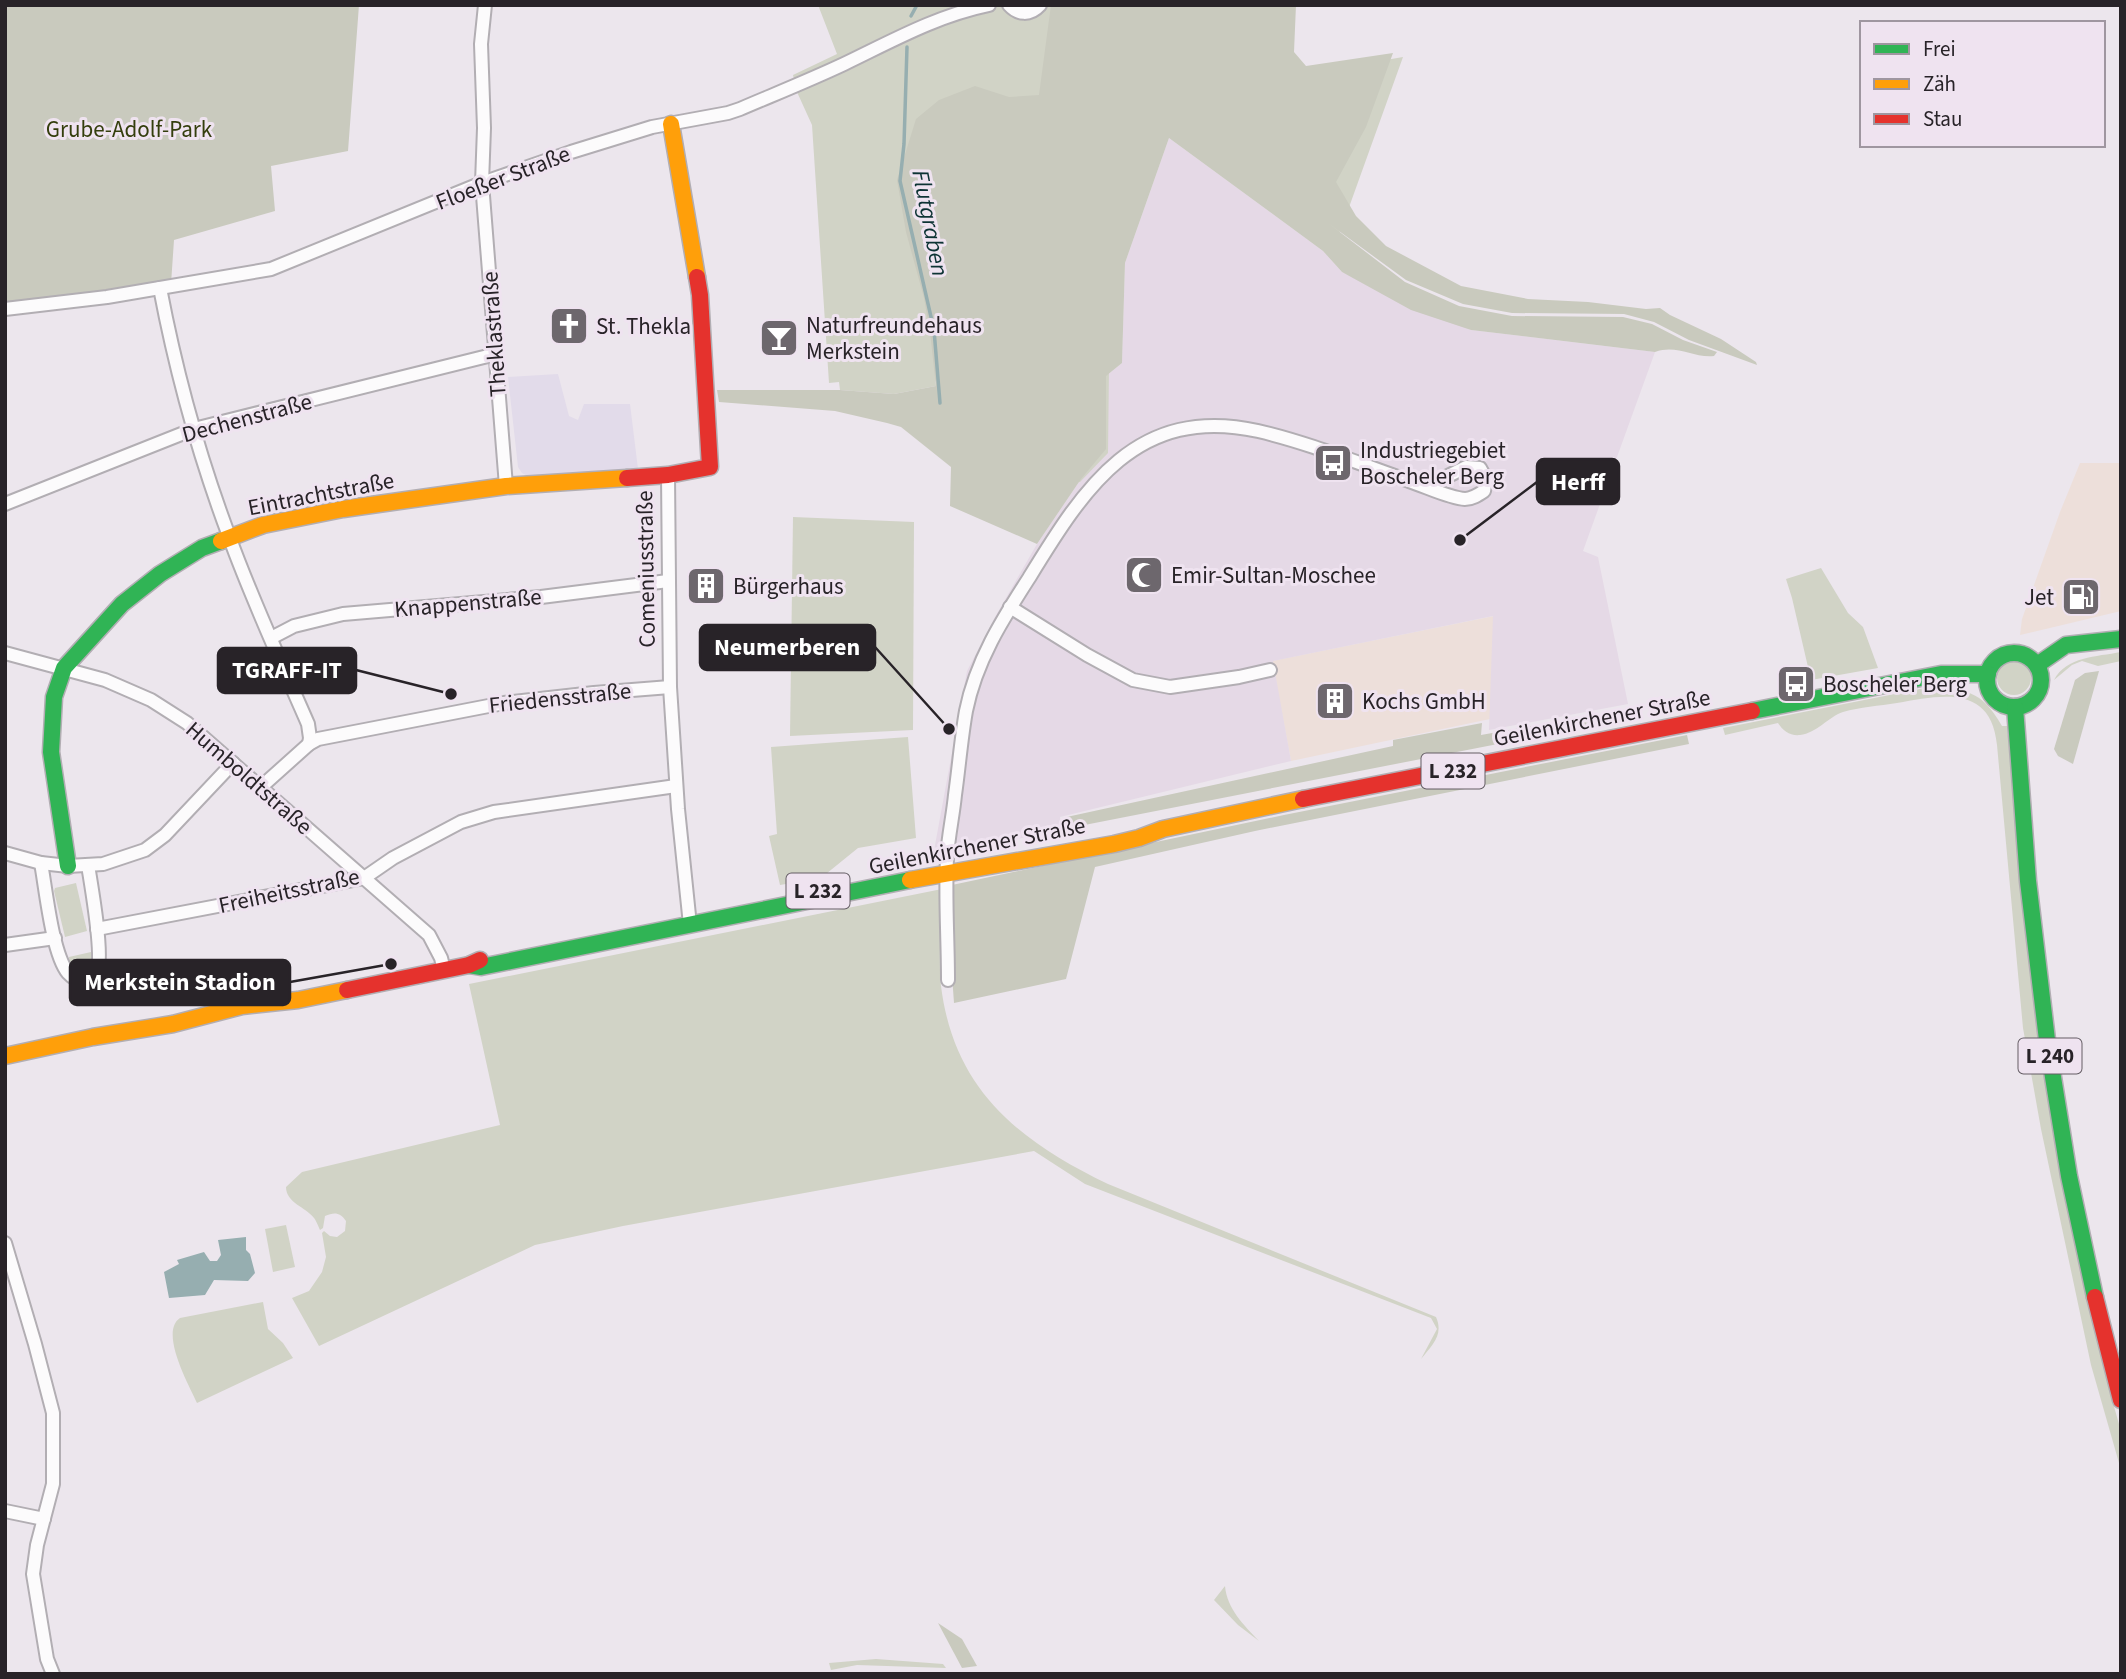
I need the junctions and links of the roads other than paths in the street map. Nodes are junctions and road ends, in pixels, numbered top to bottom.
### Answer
1 (485, 5) edge
2 (989, 5) edge
3 (1009, 5) edge
4 (1040, 5) edge
5 (671, 124) junction
6 (482, 183) junction
7 (160, 288) junction
8 (5, 309) edge
9 (496, 354) junction
10 (194, 429) junction
11 (668, 475) junction
12 (506, 486) junction
13 (1426, 486) dead end
14 (5, 504) edge
15 (229, 538) junction
16 (668, 581) junction
17 (1010, 607) junction
18 (271, 638) junction
19 (2121, 639) edge
20 (5, 653) edge
21 (2037, 665) junction
22 (64, 668) junction
23 (1270, 670) dead end
24 (1988, 674) junction
25 (670, 687) junction
26 (2015, 707) junction
27 (309, 744) junction
28 (233, 763) junction
29 (676, 786) junction
30 (261, 787) junction
31 (5, 853) edge
32 (41, 863) junction
33 (88, 865) junction
34 (68, 866) junction
35 (947, 868) junction
36 (364, 878) junction
37 (689, 921) junction
38 (97, 929) junction
39 (55, 938) junction
40 (5, 945) edge
41 (444, 970) junction
42 (948, 980) dead end
43 (5, 1056) edge
44 (5, 1243) edge
45 (2121, 1400) edge
46 (5, 1511) edge
47 (44, 1519) junction
48 (53, 1674) edge

1 - 6 street, Theklastraße
2 - 5 street, Floeßer Straße
3 - 4 street
5 - 6 street, Floeßer Straße
5 - 11 main road, Comeniusstraße
6 - 7 street, Floeßer Straße
6 - 9 street, Theklastraße
7 - 8 street, Floeßer Straße
7 - 10 street
9 - 10 street, Dechenstraße
9 - 12 street, Theklastraße
10 - 14 street, Dechenstraße
10 - 15 street
11 - 12 main road, Eintrachtstraße
11 - 16 street, Comeniusstraße
12 - 15 main road, Eintrachtstraße
13 - 17 street
15 - 18 street
15 - 22 main road, Eintrachtstraße
16 - 18 street, Knappenstraße
16 - 25 street, Comeniusstraße
17 - 23 street
17 - 35 street
18 - 27 street
19 - 21 main road
20 - 22 street, Humboldtstraße
21 - 24 main road
21 - 26 main road
22 - 28 street, Humboldtstraße
22 - 34 main road, Eintrachtstraße
24 - 26 main road
24 - 35 main road, Geilenkirchener Straße / L 232
25 - 27 street, Friedensstraße
25 - 29 street, Comeniusstraße
26 - 45 main road, L 240
27 - 30 street, Friedensstraße
28 - 30 street, Humboldtstraße
28 - 33 street
29 - 36 street, Freiheitsstraße
29 - 37 street, Comeniusstraße
30 - 36 street, Humboldtstraße
31 - 32 street
32 - 34 street
32 - 39 street
33 - 34 street
33 - 38 street
35 - 37 main road, Geilenkirchener Straße / L 232
35 - 42 street
36 - 38 street, Freiheitsstraße
36 - 41 street, Humboldtstraße
37 - 41 main road, Geilenkirchener Straße / L 232
38 - 39 street
39 - 40 street
41 - 43 main road, Geilenkirchener Straße / L 232
44 - 47 street
46 - 47 street
47 - 48 street

